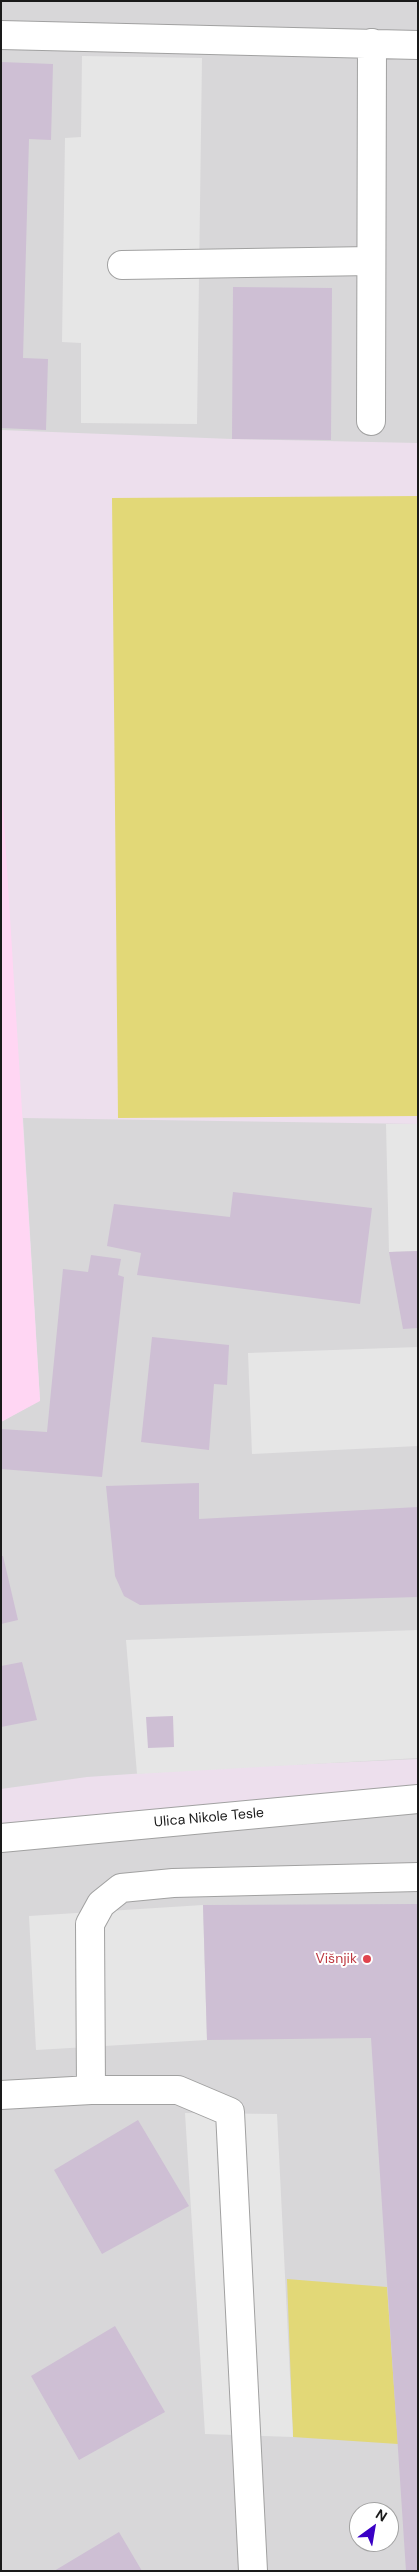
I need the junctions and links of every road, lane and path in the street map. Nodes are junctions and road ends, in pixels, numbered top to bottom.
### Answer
1 (1, 35) edge
2 (372, 43) junction
3 (418, 44) edge
4 (371, 261) junction
5 (122, 265) dead end
6 (371, 421) dead end
7 (418, 1799) edge
8 (1, 1838) edge
9 (418, 1877) edge
10 (91, 2090) junction
11 (1, 2095) edge
12 (253, 2571) edge

1 - 2 street
2 - 3 street
2 - 4 street
4 - 5 street
4 - 6 street
7 - 8 street, Ulica Nikole Tesle
9 - 10 street
10 - 11 street
10 - 12 street

